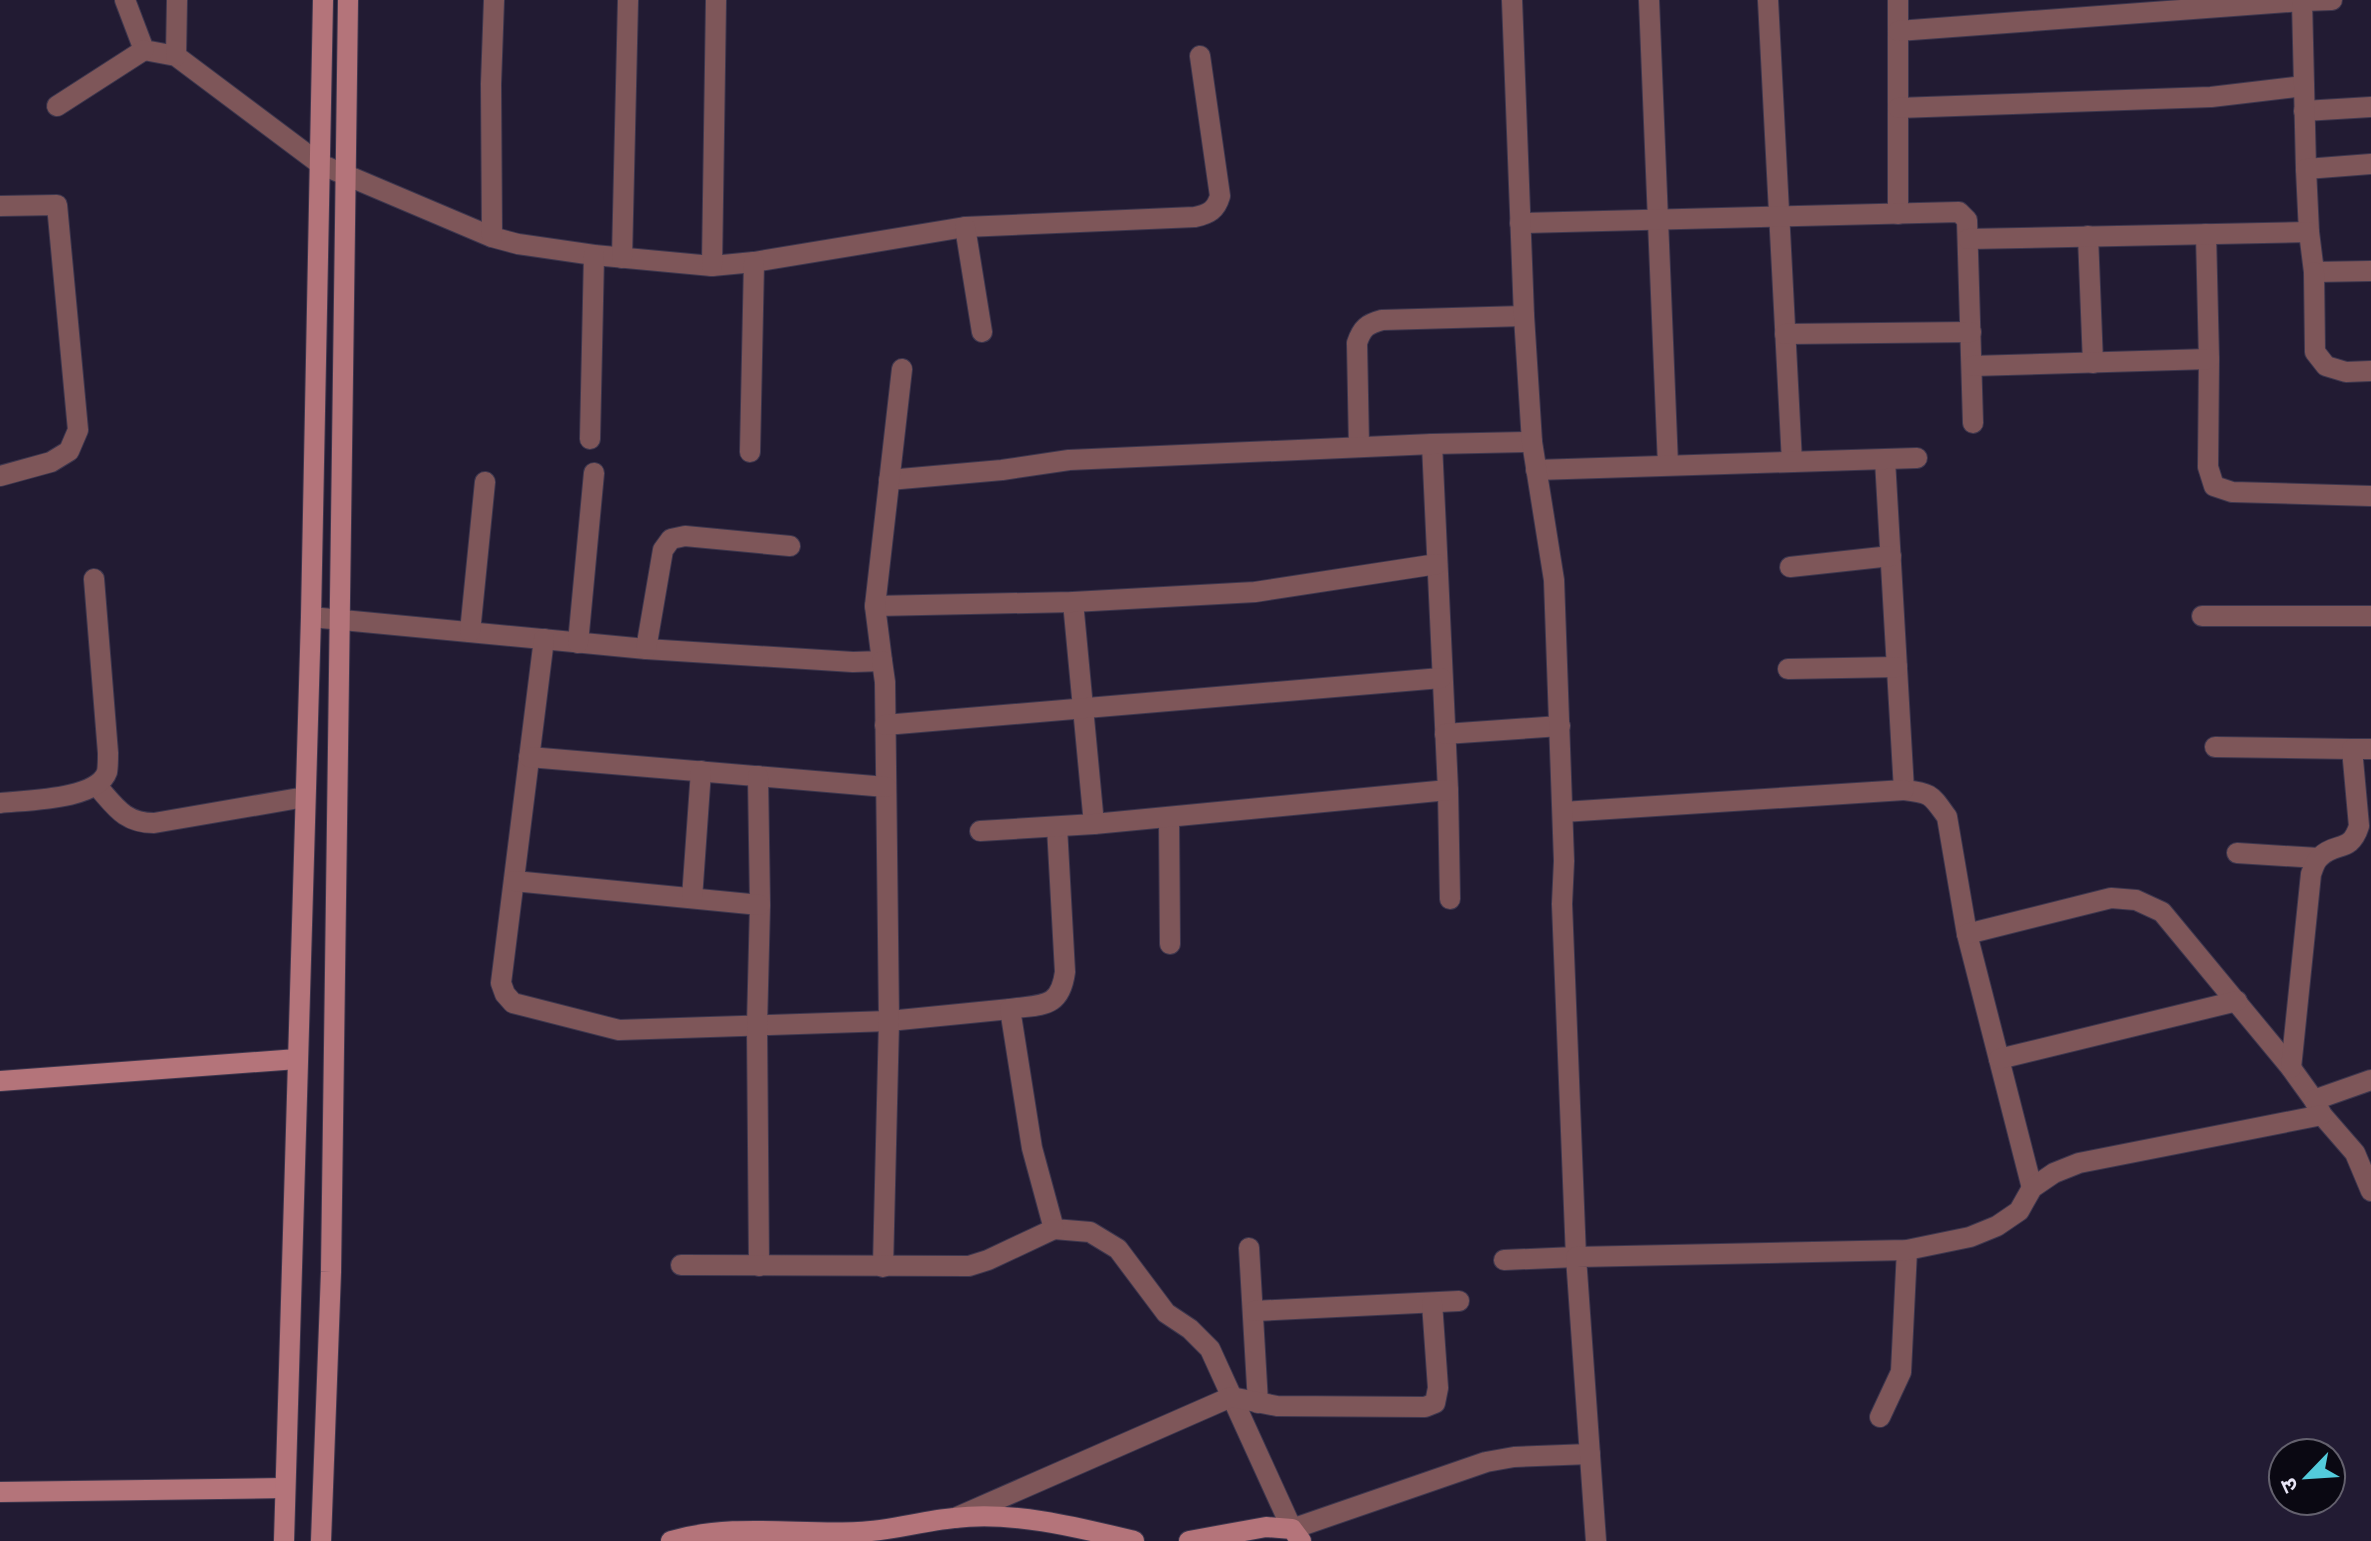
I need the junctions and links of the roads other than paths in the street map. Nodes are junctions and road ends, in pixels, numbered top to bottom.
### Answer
1 (125, 0) edge
2 (177, 0) edge
3 (323, 0) edge
4 (348, 0) edge
5 (494, 0) edge
6 (628, 0) edge
7 (716, 0) edge
8 (1512, 0) edge
9 (1649, 0) edge
10 (1768, 0) edge
11 (1898, 0) edge
12 (2332, 0) edge
13 (2302, 1) edge
14 (1898, 31) junction
15 (144, 50) junction
16 (176, 56) junction
17 (1200, 56) dead end
18 (2304, 86) junction
19 (57, 106) dead end
20 (2371, 107) edge
21 (1898, 108) junction
22 (2304, 111) junction
23 (320, 164) junction
24 (2371, 164) edge
25 (2306, 169) junction
26 (345, 175) junction
27 (0, 206) edge
28 (1898, 214) junction
29 (1780, 216) junction
30 (1658, 219) junction
31 (1520, 223) junction
32 (965, 227) junction
33 (2309, 232) junction
34 (2206, 234) junction
35 (2088, 236) junction
36 (492, 237) junction
37 (1968, 239) junction
38 (594, 255) junction
39 (622, 258) junction
40 (754, 262) junction
41 (712, 266) junction
42 (2371, 271) edge
43 (2314, 272) junction
44 (1524, 316) junction
45 (982, 332) dead end
46 (1971, 332) junction
47 (1785, 334) junction
48 (2209, 359) junction
49 (2093, 363) junction
50 (1972, 366) junction
51 (902, 369) dead end
52 (2371, 371) edge
53 (1973, 423) dead end
54 (590, 439) dead end
55 (1532, 442) junction
56 (1432, 444) junction
57 (1359, 447) junction
58 (750, 452) dead end
59 (1917, 458) dead end
60 (1885, 460) junction
61 (1792, 462) junction
62 (1668, 465) junction
63 (1536, 470) junction
64 (594, 473) dead end
65 (0, 476) edge
66 (889, 480) junction
67 (485, 482) dead end
68 (2371, 496) edge
69 (790, 546) dead end
70 (1891, 556) junction
71 (1437, 564) junction
72 (1790, 567) dead end
73 (94, 579) dead end
74 (1073, 602) junction
75 (875, 606) junction
76 (2202, 616) dead end
77 (2371, 616) edge
78 (311, 617) junction
79 (339, 620) junction
80 (470, 632) junction
81 (544, 639) junction
82 (578, 643) junction
83 (646, 649) junction
84 (882, 661) junction
85 (1897, 667) junction
86 (1788, 669) dead end
87 (1441, 678) junction
88 (1083, 709) junction
89 (885, 725) junction
90 (1560, 726) junction
91 (1445, 734) junction
92 (2215, 747) dead end
93 (2361, 749) edge
94 (529, 757) junction
95 (701, 771) junction
96 (758, 776) junction
97 (97, 786) junction
98 (886, 787) junction
99 (1448, 790) junction
100 (1904, 790) junction
101 (305, 797) junction
102 (0, 803) edge
103 (1563, 812) junction
104 (1169, 818) junction
105 (1094, 824) junction
106 (1057, 827) junction
107 (980, 831) dead end
108 (2347, 845) junction
109 (2371, 846) edge
110 (2237, 853) dead end
111 (2318, 858) junction
112 (514, 881) junction
113 (692, 898) junction
114 (1450, 899) dead end
115 (760, 905) junction
116 (1967, 934) junction
117 (1170, 944) dead end
118 (2237, 1001) junction
119 (1010, 1009) junction
120 (889, 1021) junction
121 (757, 1026) junction
122 (297, 1059) junction
123 (1999, 1059) junction
124 (2291, 1068) junction
125 (2371, 1080) edge
126 (0, 1081) edge
127 (2318, 1108) junction
128 (2032, 1188) junction
129 (2371, 1191) edge
130 (1054, 1229) junction
131 (1249, 1248) dead end
132 (1907, 1250) junction
133 (1576, 1257) junction
134 (1504, 1260) dead end
135 (681, 1265) dead end
136 (759, 1266) junction
137 (883, 1267) junction
138 (1459, 1301) dead end
139 (1432, 1303) junction
140 (1254, 1311) junction
141 (1231, 1397) junction
142 (1258, 1403) junction
143 (1880, 1417) dead end
144 (1590, 1454) junction
145 (285, 1488) junction
146 (0, 1492) edge
147 (955, 1518) junction
148 (1297, 1535) edge
149 (284, 1541) edge
150 (321, 1541) edge
151 (671, 1541) edge
152 (1134, 1541) edge
153 (1189, 1541) edge
154 (1596, 1541) edge

1 - 15 street
2 - 16 street
3 - 23 street
4 - 26 street
5 - 36 street
6 - 39 street
7 - 41 street
8 - 31 street
9 - 30 street
10 - 29 street
11 - 14 street
12 - 13 street
13 - 14 street
13 - 18 street
14 - 21 street
15 - 16 street
15 - 19 street
16 - 23 street
17 - 32 street
18 - 21 street
18 - 22 street
20 - 22 street
21 - 28 street
22 - 25 street
23 - 26 street
23 - 78 street
24 - 25 street
25 - 33 street
26 - 36 street
26 - 79 street
27 - 65 street
28 - 29 street
28 - 37 street
29 - 30 street
29 - 47 street
30 - 31 street
30 - 62 street
31 - 44 street
32 - 40 street
32 - 45 street
33 - 34 street
33 - 43 street
34 - 35 street
34 - 48 street
35 - 37 street
35 - 49 street
36 - 38 street
37 - 46 street
38 - 39 street
38 - 54 street
39 - 41 street
40 - 41 street
40 - 58 street
42 - 43 street
43 - 52 street
44 - 55 street
44 - 57 street
46 - 47 street
46 - 50 street
47 - 61 street
48 - 49 street
48 - 68 street
49 - 50 street
50 - 53 street
51 - 66 street
55 - 56 street
55 - 63 street
56 - 57 street
56 - 71 street
57 - 66 street
59 - 60 street
60 - 61 street
60 - 70 street
61 - 62 street
62 - 63 street
63 - 90 street
64 - 82 street
66 - 75 street
67 - 80 street
69 - 83 street
70 - 72 street
70 - 85 street
71 - 74 street
71 - 87 street
73 - 97 street
74 - 75 street
74 - 88 street
75 - 84 street
76 - 77 street
78 - 79 street
78 - 101 street
79 - 80 street
79 - 150 street
80 - 81 street
81 - 82 street
81 - 94 street
82 - 83 street
83 - 84 street
84 - 89 street
85 - 86 street
85 - 100 street
87 - 88 street
87 - 91 street
88 - 89 street
88 - 105 street
89 - 98 street
90 - 91 street
90 - 103 street
91 - 99 street
92 - 93 street
93 - 108 street
94 - 95 street
94 - 112 street
95 - 96 street
95 - 113 street
96 - 98 street
96 - 115 street
97 - 101 street
97 - 102 street
98 - 120 street
99 - 104 street
99 - 114 street
100 - 103 street
100 - 116 street
101 - 122 street
103 - 133 street
104 - 105 street
104 - 117 street
105 - 106 street
106 - 107 street
106 - 119 street
108 - 109 street
108 - 111 street
110 - 111 street
111 - 124 street
112 - 113 street
112 - 121 street
113 - 115 street
115 - 121 street
116 - 118 street
116 - 123 street
118 - 123 street
118 - 124 street
119 - 120 street
119 - 130 street
120 - 121 street
120 - 137 street
121 - 136 street
122 - 126 street
122 - 145 street
123 - 128 street
124 - 127 street
125 - 127 street
127 - 128 street
127 - 129 street
128 - 132 street
130 - 137 street
130 - 141 street
131 - 140 street
132 - 133 street
132 - 143 street
133 - 134 street
133 - 144 street
135 - 136 street
136 - 137 street
138 - 139 street
139 - 140 street
139 - 142 street
140 - 142 street
141 - 142 street
141 - 147 street
141 - 148 street
144 - 148 street
144 - 154 street
145 - 146 street
145 - 149 street
147 - 151 street
147 - 152 street
148 - 153 street

